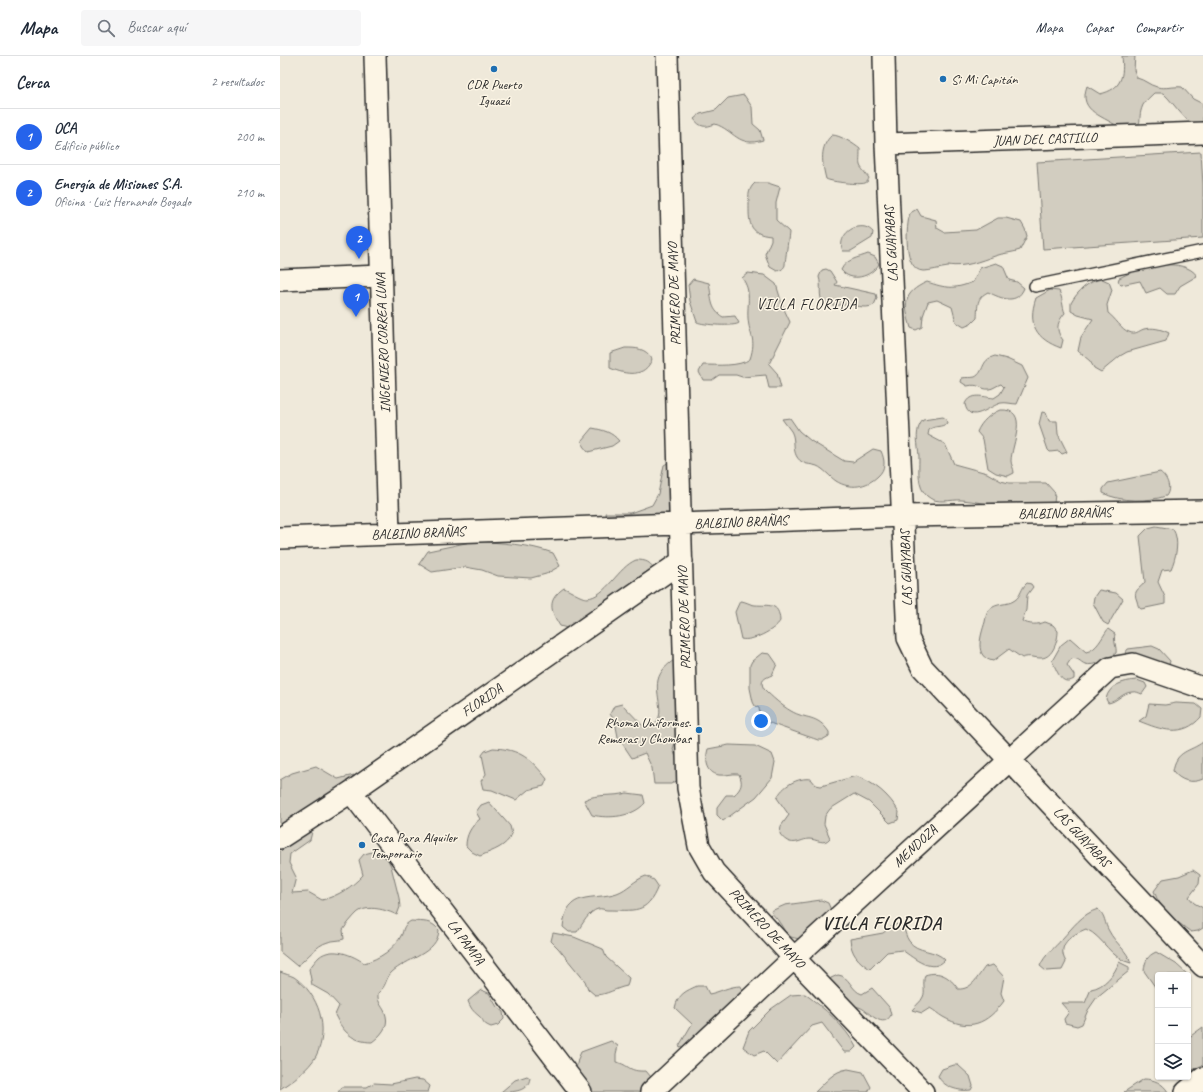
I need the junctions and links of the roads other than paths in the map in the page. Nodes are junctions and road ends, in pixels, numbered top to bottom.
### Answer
1 (375, 56) edge
2 (666, 56) edge
3 (884, 56) edge
4 (1203, 133) edge
5 (886, 144) junction
6 (1203, 251) edge
7 (381, 276) junction
8 (280, 280) edge
9 (1034, 286) dead end
10 (1203, 511) edge
11 (904, 516) junction
12 (681, 524) junction
13 (389, 534) junction
14 (280, 538) edge
15 (682, 561) junction
16 (1203, 688) edge
17 (1009, 759) junction
18 (351, 792) junction
19 (280, 838) edge
20 (794, 958) junction
21 (1203, 966) edge
22 (1203, 1078) edge
23 (581, 1092) edge
24 (652, 1092) edge
25 (923, 1092) edge
26 (1186, 1092) edge

1 - 7 street, INGENIERO CORREA LUNA
2 - 12 street, PRIMERO DE MAYO
3 - 5 street, LAS GUAYABAS
4 - 5 street, JUAN DEL CASTILLO
5 - 11 street, LAS GUAYABAS
6 - 9 lane
7 - 8 street
7 - 13 street, INGENIERO CORREA LUNA
10 - 11 street, BALBINO BRAÑAS
11 - 12 street, BALBINO BRAÑAS
11 - 17 street, LAS GUAYABAS
12 - 13 street, BALBINO BRAÑAS
12 - 15 street, PRIMERO DE MAYO
13 - 14 street, BALBINO BRAÑAS
15 - 18 street, FLORIDA
15 - 20 street, PRIMERO DE MAYO
16 - 17 street, MENDOZA
17 - 20 street, MENDOZA
17 - 21 street, LAS GUAYABAS
18 - 19 street, FLORIDA
18 - 23 street, LA PAMPA
20 - 24 street, MENDOZA
20 - 25 street, PRIMERO DE MAYO
22 - 26 street

